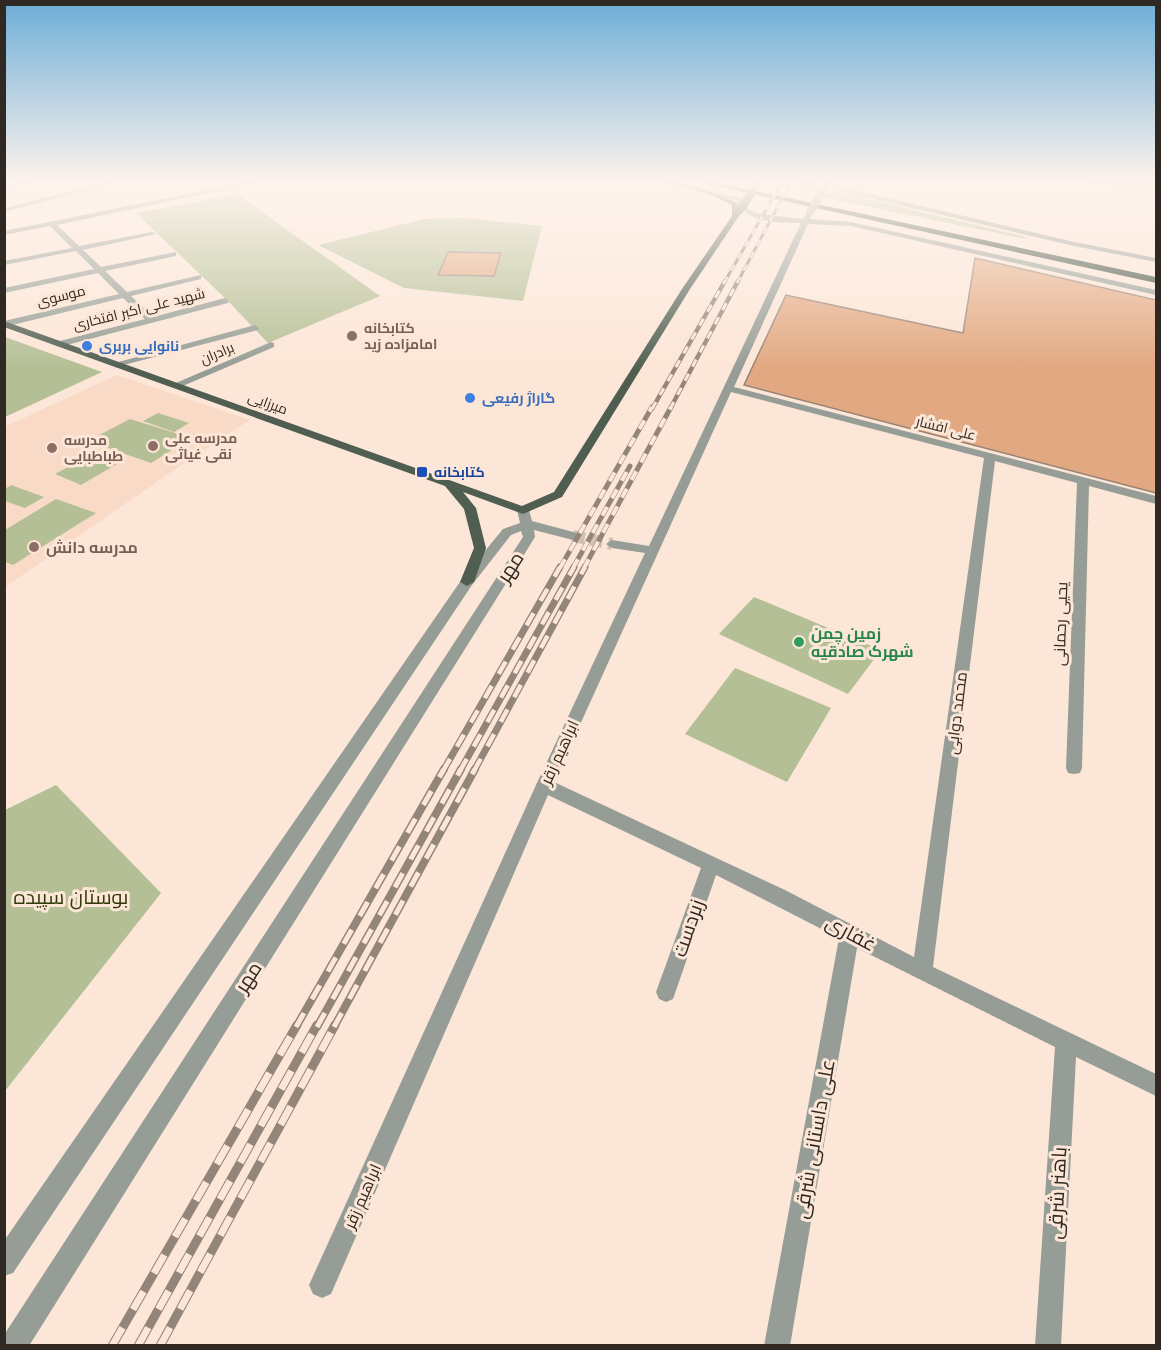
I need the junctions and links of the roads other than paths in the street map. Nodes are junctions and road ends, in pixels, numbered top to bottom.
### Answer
1 (73, 245) edge
2 (97, 245) edge
3 (716, 245) edge
4 (794, 245) edge
5 (945, 245) edge
6 (994, 245) edge
7 (1042, 245) edge
8 (1084, 245) edge
9 (77, 249) junction
10 (174, 254) dead end
11 (1156, 260) edge
12 (7, 263) dead end
13 (1156, 269) edge
14 (99, 270) junction
15 (198, 277) dead end
16 (1156, 280) edge
17 (4, 291) edge
18 (1156, 292) edge
19 (123, 294) junction
20 (225, 301) dead end
21 (150, 320) junction
22 (4, 324) edge
23 (255, 328) dead end
24 (59, 344) junction
25 (271, 345) dead end
26 (116, 364) junction
27 (174, 386) junction
28 (727, 388) junction
29 (990, 455) junction
30 (1083, 480) junction
31 (448, 483) junction
32 (1156, 500) edge
33 (525, 517) junction
34 (573, 536) tunnel mouth
35 (612, 543) tunnel mouth
36 (653, 550) junction
37 (467, 582) junction
38 (1074, 768) dead end
39 (544, 785) junction
40 (711, 864) junction
41 (850, 932) junction
42 (922, 972) junction
43 (666, 992) dead end
44 (1066, 1040) junction
45 (1156, 1085) edge
46 (4, 1264) edge
47 (322, 1285) dead end
48 (13, 1346) edge
49 (777, 1346) edge
50 (1048, 1346) edge

1 - 9 street
2 - 9 street
3 - 33 main road, مهر
4 - 28 street, ابراهیم زقر
5 - 18 street
6 - 16 highway
7 - 13 highway
8 - 11 street
9 - 12 street
9 - 14 street
10 - 14 street
14 - 17 street
14 - 19 street
15 - 19 street, موسوی
19 - 21 street
19 - 22 street, موسوی
20 - 21 street, شهید علی اکبر افتخاری
21 - 24 street, شهید علی اکبر افتخاری
22 - 24 main road, میرزایی
23 - 26 street
24 - 26 main road, میرزایی
25 - 27 street, برادران
26 - 27 main road, میرزایی
27 - 31 main road, میرزایی
28 - 29 street, علی افشار
28 - 36 street, ابراهیم زقر
29 - 30 street, علی افشار
29 - 42 street, محمد دوابی
30 - 32 street, علی افشار
30 - 38 street, یحیی رحمانی
31 - 33 main road, میرزایی
31 - 37 main road
33 - 34 street
33 - 37 street, مهر
33 - 48 street, مهر
35 - 36 street
36 - 39 street, ابراهیم زقر
37 - 46 street, مهر
39 - 40 street, غفاری
39 - 47 street, ابراهیم زقر
40 - 41 street, غفاری
40 - 43 street, زبردست
41 - 42 street, غفاری
41 - 49 street, علی داستانی شرقی
42 - 44 street, غفاری
44 - 45 street, غفاری
44 - 50 street, باهنر شرقی

